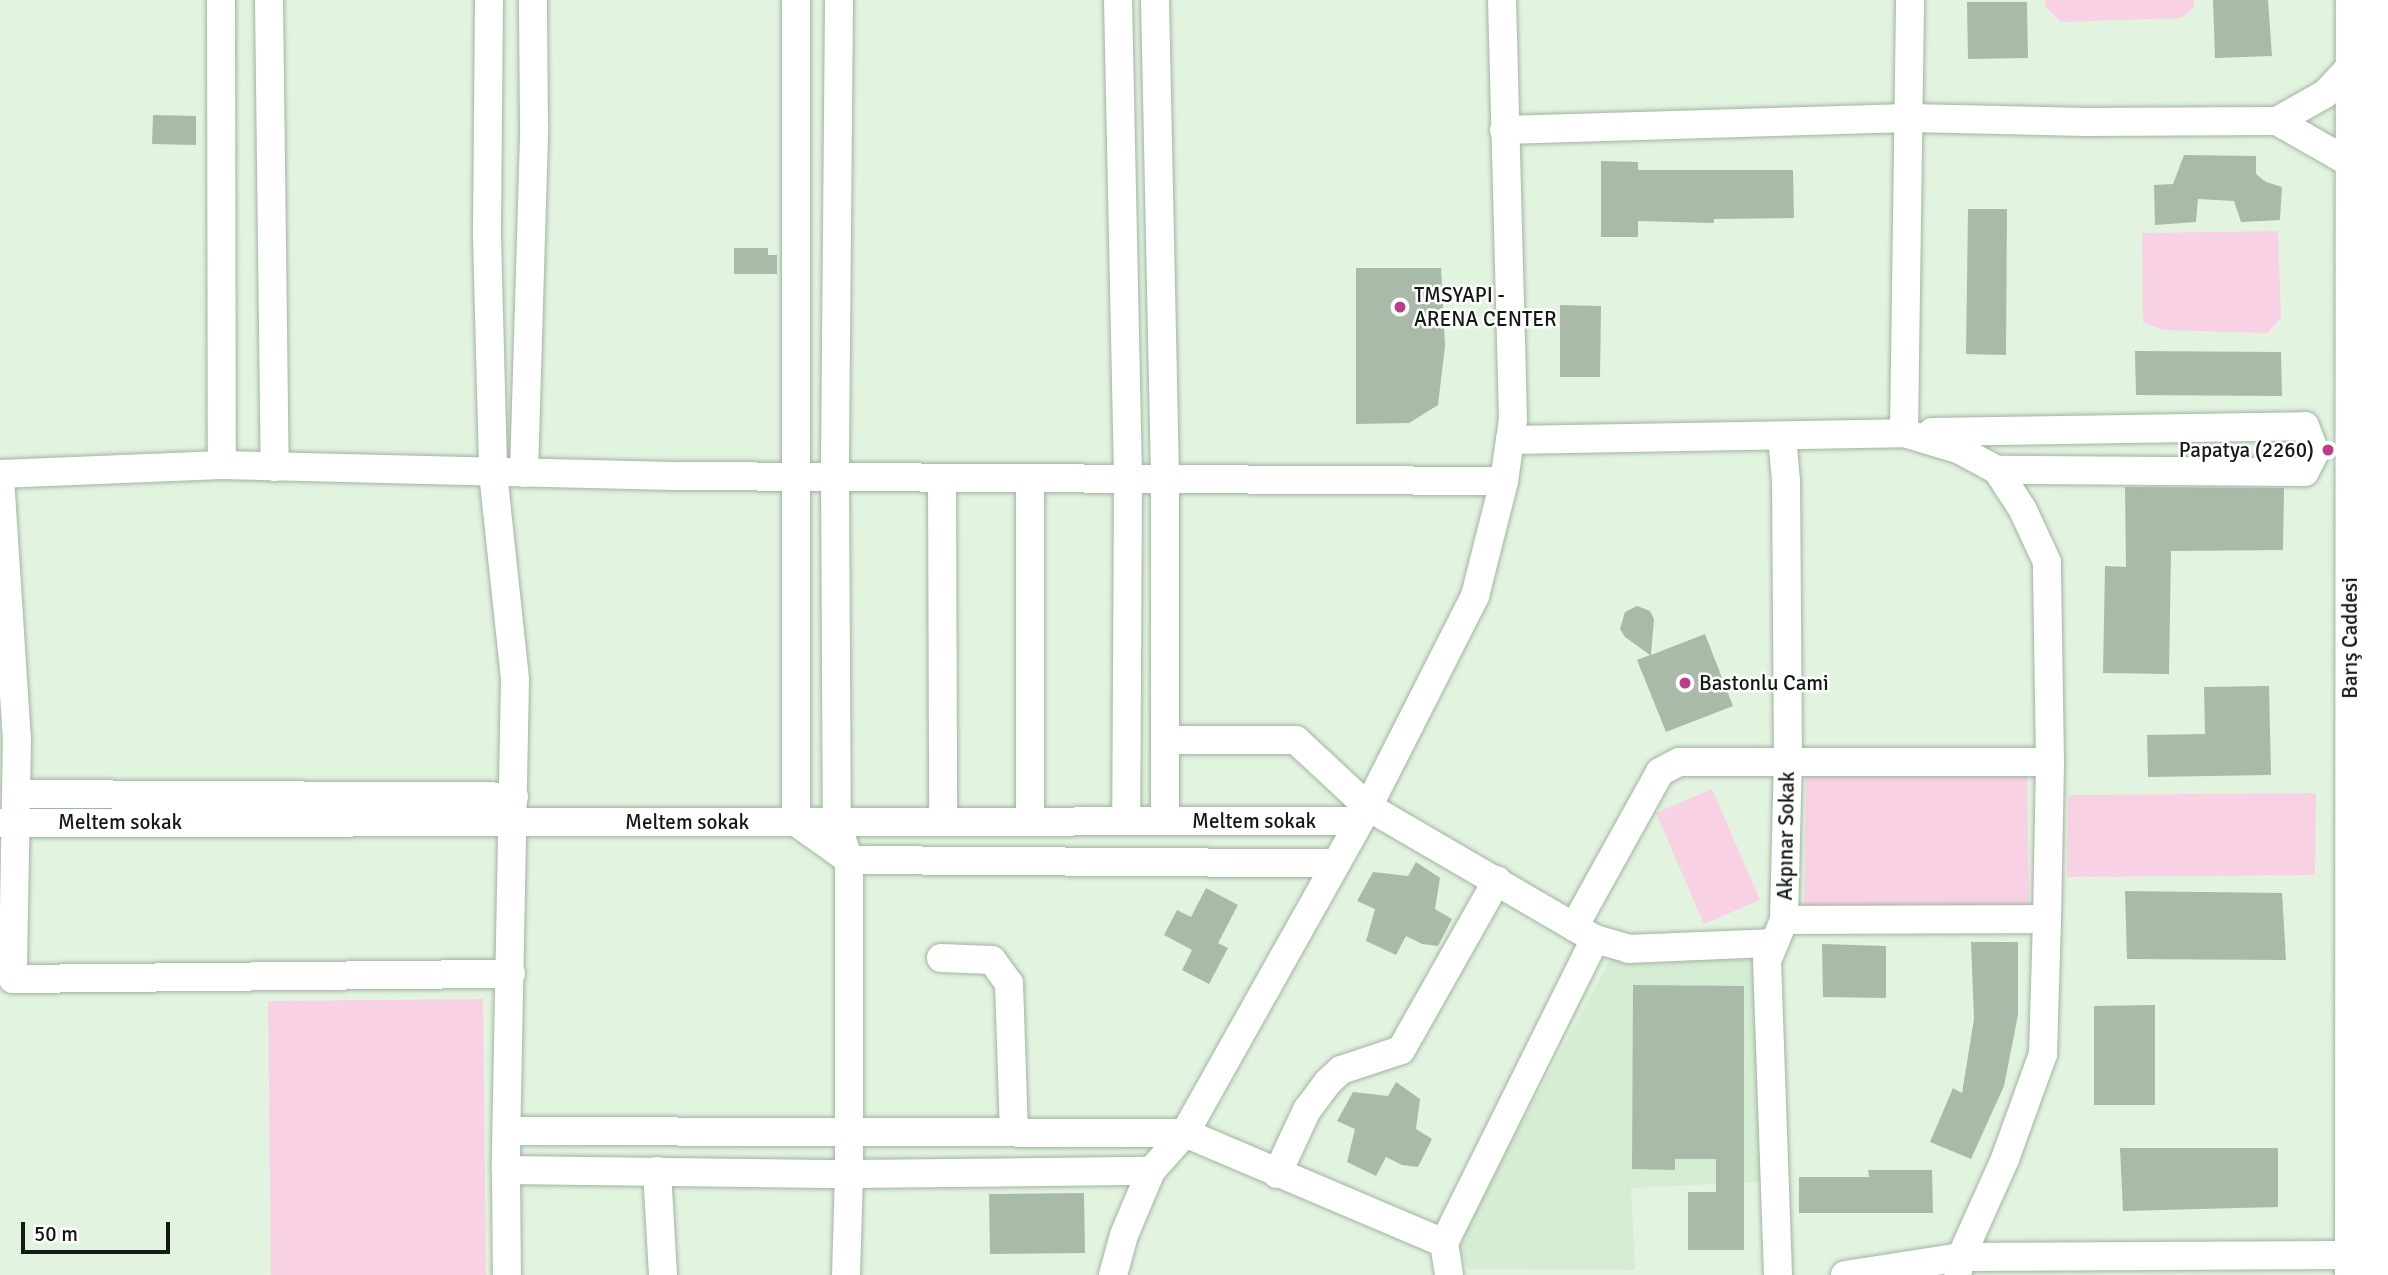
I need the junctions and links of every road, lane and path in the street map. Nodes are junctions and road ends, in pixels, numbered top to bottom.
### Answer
1 (220, 0) edge
2 (269, 0) edge
3 (489, 0) edge
4 (533, 0) edge
5 (796, 0) edge
6 (839, 0) edge
7 (1118, 0) edge
8 (1155, 0) edge
9 (1502, 0) edge
10 (1910, 0) edge
11 (2353, 0) edge
12 (2378, 0) edge
13 (2373, 57) edge
14 (1908, 118) junction
15 (2277, 121) junction
16 (1504, 130) junction
17 (2352, 164) junction
18 (1904, 433) junction
19 (1782, 436) junction
20 (1510, 440) junction
21 (2351, 443) junction
22 (2315, 452) junction
23 (222, 465) junction
24 (275, 467) junction
25 (1997, 470) junction
26 (493, 472) junction
27 (524, 473) junction
28 (0, 476) edge
29 (794, 477) junction
30 (835, 477) junction
31 (942, 478) junction
32 (1031, 478) junction
33 (1128, 479) junction
34 (1165, 479) junction
35 (1504, 481) junction
36 (7, 683) edge
37 (8, 738) edge
38 (1165, 740) junction
39 (1788, 761) junction
40 (2050, 762) junction
41 (514, 811) junction
42 (10, 813) edge
43 (1364, 814) junction
44 (943, 821) junction
45 (1031, 821) junction
46 (1126, 821) junction
47 (1165, 821) junction
48 (796, 822) junction
49 (837, 824) junction
50 (849, 860) junction
51 (1335, 863) junction
52 (1497, 880) junction
53 (2047, 919) junction
54 (1779, 932) junction
55 (1585, 933) junction
56 (941, 958) dead end
57 (511, 974) junction
58 (508, 1130) junction
59 (847, 1130) junction
60 (1014, 1130) junction
61 (1185, 1133) junction
62 (506, 1170) junction
63 (657, 1171) junction
64 (1151, 1171) junction
65 (849, 1174) junction
66 (1277, 1174) junction
67 (1444, 1243) junction
68 (2352, 1265) edge
69 (1959, 1266) edge
70 (508, 1275) edge
71 (663, 1275) edge
72 (846, 1275) edge
73 (1113, 1275) edge
74 (1449, 1275) edge
75 (1778, 1275) edge
76 (1845, 1275) edge
77 (2381, 1275) edge

1 - 23 street
2 - 24 street
3 - 26 street
4 - 27 street
5 - 29 street
6 - 30 street
7 - 33 street
8 - 34 street
9 - 16 street
10 - 14 street
11 - 13 main road, Barış Caddesi
12 - 13 main road, Barış Caddesi
13 - 15 street
13 - 17 main road, Barış Caddesi
13 - 77 main road, Barış Caddesi
14 - 15 street
14 - 16 street
14 - 18 street
15 - 17 street
16 - 20 street
17 - 21 main road, Barış Caddesi
18 - 19 street
18 - 22 street
18 - 25 street
19 - 20 street
19 - 39 street, Akpınar Sokak
20 - 35 street
21 - 22 street
21 - 68 main road, Barış Caddesi
22 - 25 street
23 - 24 street
23 - 28 street
24 - 26 street
25 - 40 street
26 - 27 street
26 - 41 street
27 - 29 street
28 - 36 street
29 - 30 street
29 - 48 street
30 - 31 street
30 - 49 street
31 - 32 street
31 - 44 street
32 - 33 street
32 - 45 street
33 - 34 street
33 - 46 street
34 - 35 street
34 - 38 street
35 - 43 street
36 - 37 street
37 - 42 street
38 - 43 street
38 - 47 street
39 - 40 street
39 - 54 street, Akpınar Sokak
39 - 55 street
40 - 53 street
41 - 42 street, Meltem sokak
41 - 48 street, Meltem sokak
41 - 57 street
42 - 57 street
43 - 47 street, Meltem sokak
43 - 51 street
43 - 52 street
44 - 45 street, Meltem sokak
44 - 49 street, Meltem sokak
45 - 46 street, Meltem sokak
46 - 47 street, Meltem sokak
48 - 49 street, Meltem sokak
48 - 50 street
49 - 50 street
50 - 51 street, Meltem sokak
50 - 59 street
51 - 61 street
52 - 55 street
52 - 66 street
53 - 54 street
53 - 69 street
54 - 55 street
54 - 75 street, Akpınar Sokak
55 - 67 street
56 - 60 street
57 - 58 street
58 - 59 street
58 - 62 street
59 - 60 street
59 - 65 street
60 - 61 street
61 - 64 street
61 - 66 street
62 - 63 street
62 - 70 street
63 - 65 street
63 - 71 street
64 - 65 street
64 - 73 street
65 - 72 street
66 - 67 street
67 - 74 street
68 - 69 street
69 - 76 street

